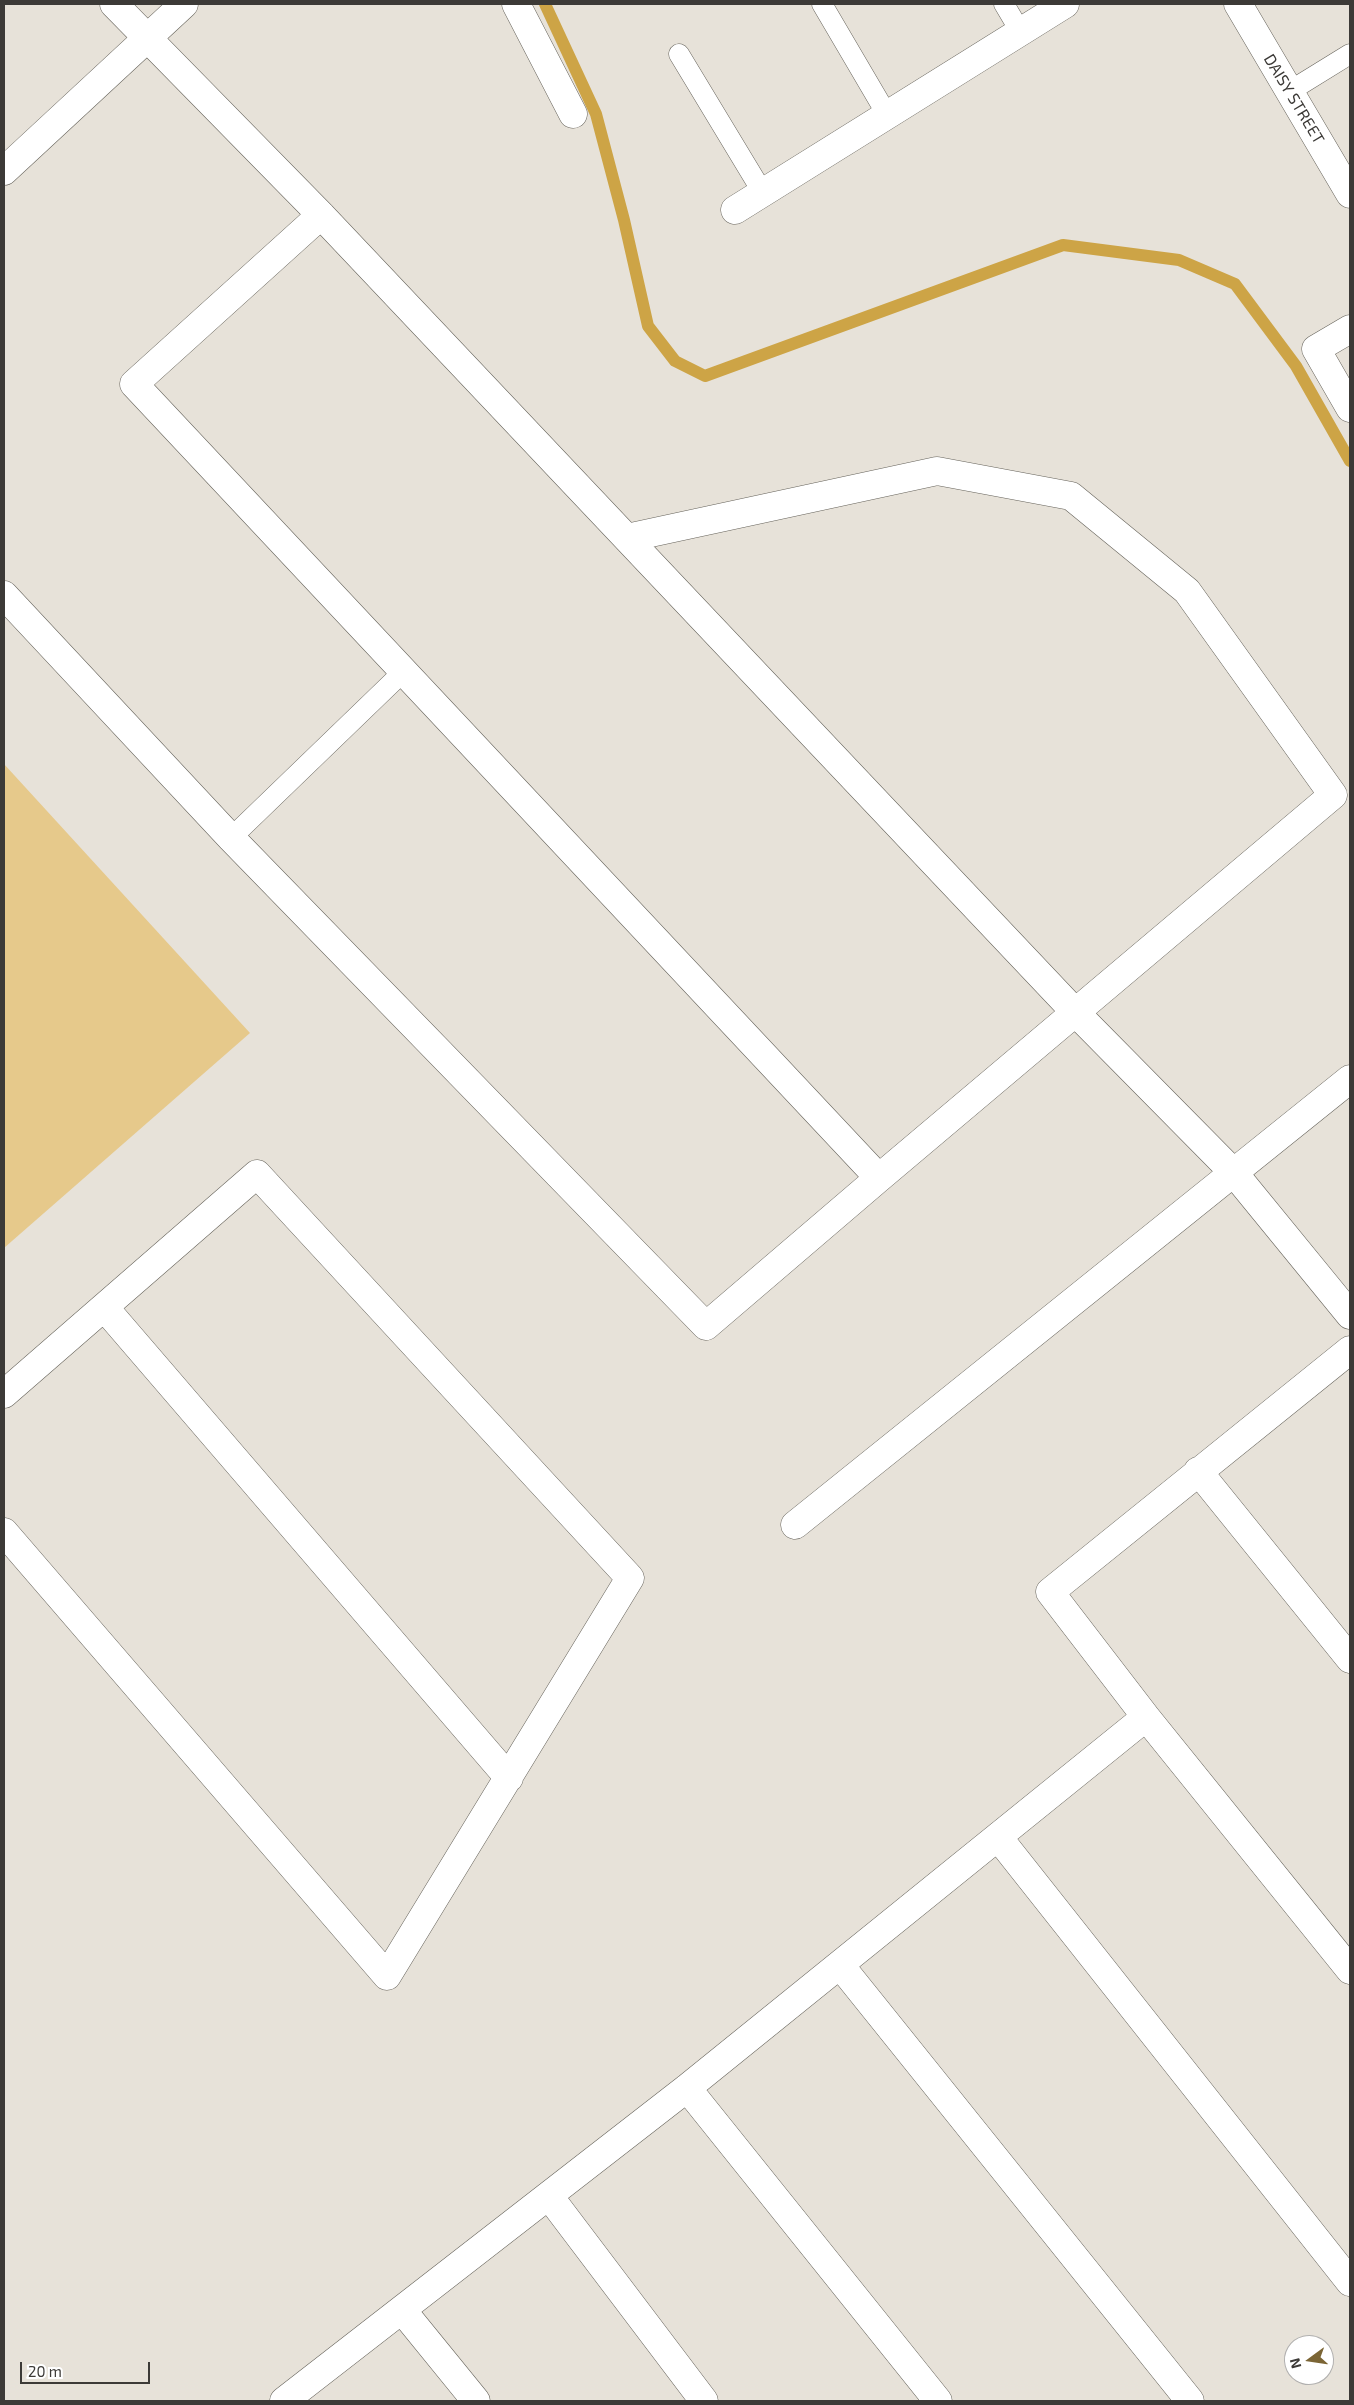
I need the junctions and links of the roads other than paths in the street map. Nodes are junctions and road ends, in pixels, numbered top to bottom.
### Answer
1 (114, 4) edge
2 (184, 4) edge
3 (516, 4) edge
4 (822, 4) edge
5 (1004, 4) edge
6 (1065, 4) edge
7 (1238, 4) edge
8 (1020, 31) junction
9 (146, 38) junction
10 (679, 54) dead end
11 (1350, 54) edge
12 (1290, 91) junction
13 (573, 114) dead end
14 (886, 114) junction
15 (4, 171) edge
16 (763, 193) junction
17 (1350, 194) edge
18 (735, 210) dead end
19 (321, 215) junction
20 (1350, 329) edge
21 (1350, 408) edge
22 (627, 538) junction
23 (4, 595) edge
24 (404, 671) junction
25 (231, 838) junction
26 (1076, 1013) junction
27 (1350, 1079) edge
28 (1234, 1173) junction
29 (879, 1178) junction
30 (104, 1307) junction
31 (1350, 1315) edge
32 (1350, 1350) edge
33 (4, 1394) edge
34 (1198, 1471) junction
35 (795, 1524) dead end
36 (4, 1532) edge
37 (1350, 1659) edge
38 (1146, 1718) junction
39 (509, 1778) junction
40 (998, 1837) junction
41 (840, 1965) junction
42 (1350, 1970) edge
43 (687, 2088) junction
44 (549, 2196) junction
45 (1350, 2282) edge
46 (402, 2310) junction
47 (284, 2401) edge
48 (476, 2401) edge
49 (704, 2401) edge
50 (938, 2401) edge
51 (1190, 2401) edge

1 - 9 street
2 - 9 street
3 - 13 street
4 - 14 lane
5 - 8 lane
6 - 8 street
7 - 12 street, DAISY STREET
8 - 14 street
9 - 15 street
9 - 19 street
10 - 16 lane
11 - 12 lane
12 - 17 street, DAISY STREET
14 - 16 street
16 - 18 street
19 - 22 street
19 - 24 street
20 - 21 street
22 - 26 street
22 - 26 street
23 - 25 street
24 - 25 lane
24 - 29 street
25 - 29 street
26 - 28 street
26 - 29 street
27 - 28 street
28 - 31 street
28 - 35 street
30 - 33 street
30 - 39 street
30 - 39 street
32 - 34 street
34 - 37 street
34 - 38 street
36 - 39 street
38 - 40 street
38 - 42 street
40 - 41 street
40 - 45 street
41 - 43 street
41 - 51 street
43 - 44 street
43 - 50 street
44 - 46 street
44 - 49 street
46 - 47 street
46 - 48 street

